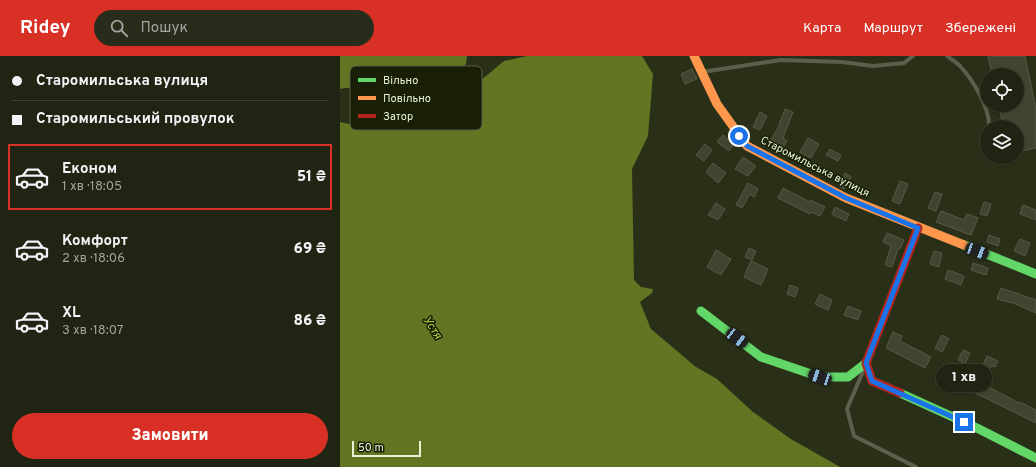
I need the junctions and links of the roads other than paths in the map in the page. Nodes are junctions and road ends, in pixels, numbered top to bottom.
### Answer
1 (694, 56) edge
2 (913, 56) edge
3 (947, 56) edge
4 (702, 72) junction
5 (989, 120) edge
6 (918, 228) junction
7 (1036, 274) edge
8 (701, 311) dead end
9 (866, 363) junction
10 (1036, 458) edge
11 (916, 467) edge

1 - 4 street, Старомильська вулиця
2 - 4 lane
3 - 5 lane
4 - 6 street, Старомильська вулиця
6 - 7 street, Старомильська вулиця
6 - 9 street
8 - 9 street
9 - 10 street
9 - 11 lane

